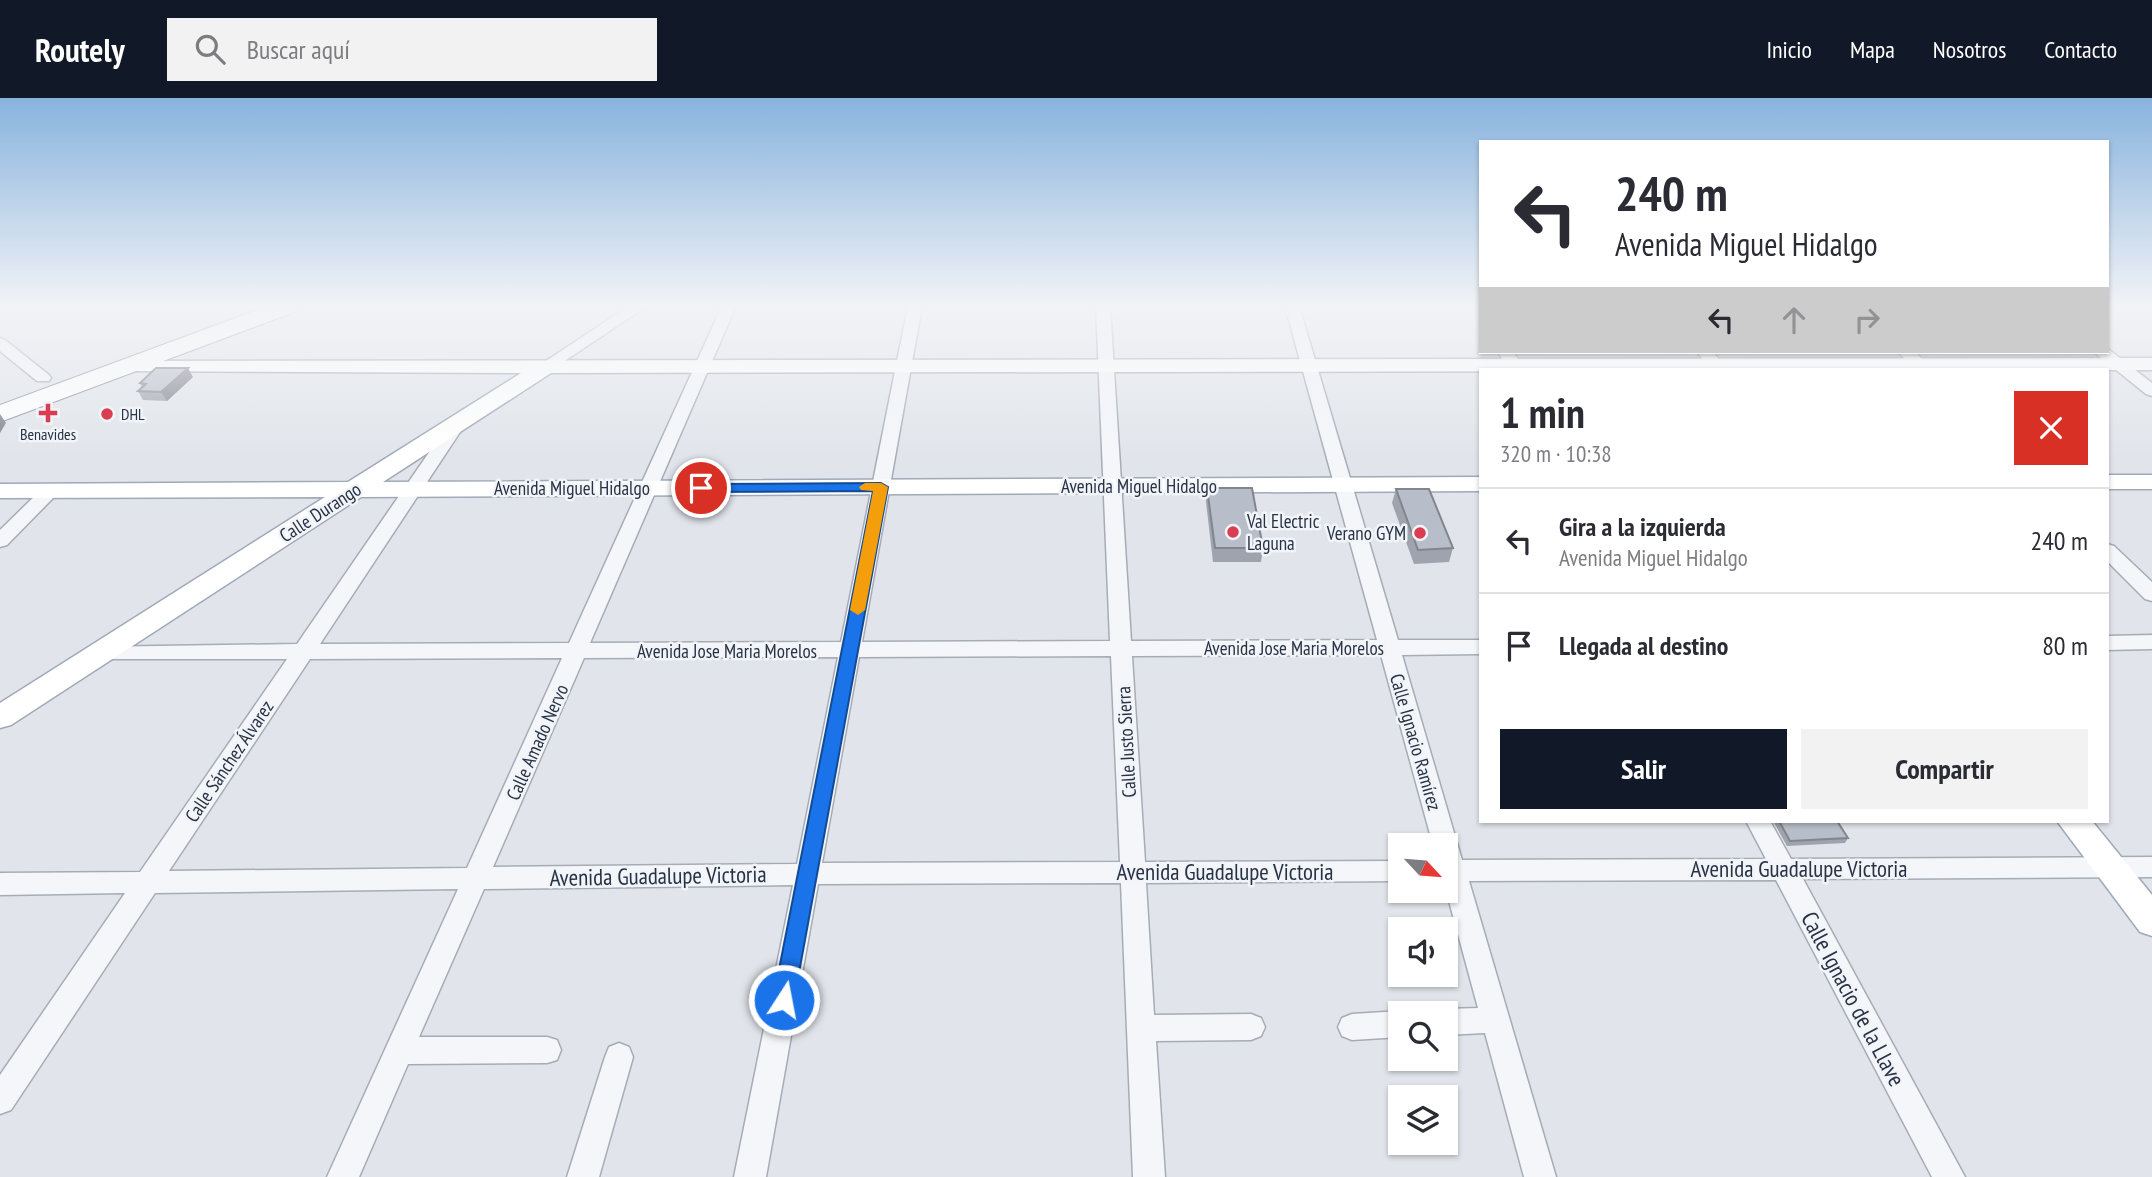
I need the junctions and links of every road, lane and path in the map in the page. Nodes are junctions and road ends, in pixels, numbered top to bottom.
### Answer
1 (16, 356) edge
2 (102, 356) edge
3 (136, 356) edge
4 (155, 356) edge
5 (561, 356) edge
6 (707, 356) edge
7 (906, 356) edge
8 (1106, 356) edge
9 (1307, 356) edge
10 (2110, 358) edge
11 (1511, 362) edge
12 (1713, 362) edge
13 (1916, 362) edge
14 (2152, 364) edge
15 (548, 365) junction
16 (703, 365) junction
17 (904, 365) junction
18 (1107, 365) junction
19 (1309, 365) junction
20 (124, 368) junction
21 (43, 378) junction
22 (2152, 391) edge
23 (0, 394) edge
24 (0, 414) edge
25 (458, 423) junction
26 (2109, 482) edge
27 (2152, 482) edge
28 (1479, 484) edge
29 (1343, 485) junction
30 (1113, 486) junction
31 (881, 487) junction
32 (649, 488) junction
33 (355, 489) junction
34 (413, 489) junction
35 (0, 491) edge
36 (50, 491) junction
37 (0, 541) edge
38 (2109, 552) edge
39 (2152, 594) edge
40 (2152, 642) edge
41 (2109, 643) edge
42 (1389, 647) junction
43 (1479, 647) edge
44 (1122, 649) junction
45 (850, 650) junction
46 (577, 651) junction
47 (100, 652) junction
48 (303, 652) junction
49 (0, 716) edge
50 (1759, 823) edge
51 (2075, 823) edge
52 (1439, 833) edge
53 (2110, 867) junction
54 (2152, 867) edge
55 (1784, 869) junction
56 (1388, 871) edge
57 (1458, 871) edge
58 (1133, 873) junction
59 (808, 874) junction
60 (477, 879) junction
61 (147, 883) junction
62 (0, 884) edge
63 (1458, 900) edge
64 (2152, 921) edge
65 (1495, 1020) junction
66 (1458, 1022) edge
67 (1388, 1025) edge
68 (1251, 1027) dead end
69 (1352, 1027) dead end
70 (1141, 1028) junction
71 (547, 1050) dead end
72 (399, 1051) junction
73 (619, 1057) dead end
74 (0, 1100) edge
75 (343, 1177) edge
76 (583, 1177) edge
77 (750, 1177) edge
78 (1149, 1177) edge
79 (1540, 1177) edge
80 (1949, 1177) edge

1 - 21 street
2 - 21 highway
3 - 20 highway
4 - 20 highway
5 - 15 street, Calle Durango
6 - 16 street, Calle Amado Nervo
7 - 17 street
8 - 18 street, Calle Justo Sierra
9 - 19 street, Calle Ignacio Ramírez
10 - 13 main road
10 - 14 main road
10 - 22 street
11 - 12 main road
11 - 19 main road
12 - 13 main road
15 - 16 main road
15 - 20 main road
15 - 25 main road, Calle Durango
16 - 17 main road
16 - 32 street, Calle Amado Nervo
17 - 18 main road
17 - 31 street
18 - 19 main road
18 - 30 street, Calle Justo Sierra
19 - 29 street, Calle Ignacio Ramírez
20 - 24 highway
21 - 23 highway
25 - 33 main road, Calle Durango
25 - 34 street, Calle Sánchez Álvarez
26 - 27 main road
28 - 29 main road, Avenida Miguel Hidalgo
29 - 30 main road, Avenida Miguel Hidalgo
29 - 42 street, Calle Ignacio Ramírez
30 - 31 main road, Avenida Miguel Hidalgo
30 - 44 street, Calle Justo Sierra
31 - 32 main road, Avenida Miguel Hidalgo
31 - 45 street
32 - 34 main road, Avenida Miguel Hidalgo
32 - 46 street, Calle Amado Nervo
33 - 34 main road, Avenida Miguel Hidalgo
33 - 36 main road, Avenida Miguel Hidalgo
33 - 47 main road, Calle Durango
34 - 48 street, Calle Sánchez Álvarez
35 - 36 main road, Avenida Miguel Hidalgo
36 - 37 street
38 - 39 street
40 - 41 street
42 - 43 street, Avenida Jose Maria Morelos
42 - 44 street, Avenida Jose Maria Morelos
42 - 52 street, Calle Ignacio Ramírez
44 - 45 street, Avenida Jose Maria Morelos
44 - 58 street, Calle Justo Sierra
45 - 46 street, Avenida Jose Maria Morelos
45 - 59 street
46 - 48 street, Avenida Jose Maria Morelos
46 - 60 street, Calle Amado Nervo
47 - 48 street, Avenida Jose Maria Morelos
47 - 49 main road, Calle Durango
48 - 61 street, Calle Sánchez Álvarez
50 - 55 street, Calle Ignacio de la Llave
51 - 53 main road
53 - 54 street, Avenida Guadalupe Victoria
53 - 55 street, Avenida Guadalupe Victoria
53 - 64 main road
55 - 57 street, Avenida Guadalupe Victoria
55 - 80 street, Calle Ignacio de la Llave
56 - 58 street, Avenida Guadalupe Victoria
58 - 59 street, Avenida Guadalupe Victoria
58 - 70 street, Calle Justo Sierra
59 - 60 street, Avenida Guadalupe Victoria
59 - 77 street
60 - 61 street, Avenida Guadalupe Victoria
60 - 72 street, Calle Amado Nervo
61 - 62 street, Avenida Guadalupe Victoria
61 - 74 street, Calle Sánchez Álvarez
63 - 65 street, Calle Ignacio Ramírez
65 - 66 street
65 - 79 street, Calle Ignacio Ramírez
67 - 69 street
68 - 70 street
70 - 78 street, Calle Justo Sierra
71 - 72 street
72 - 75 street, Calle Amado Nervo
73 - 76 street

